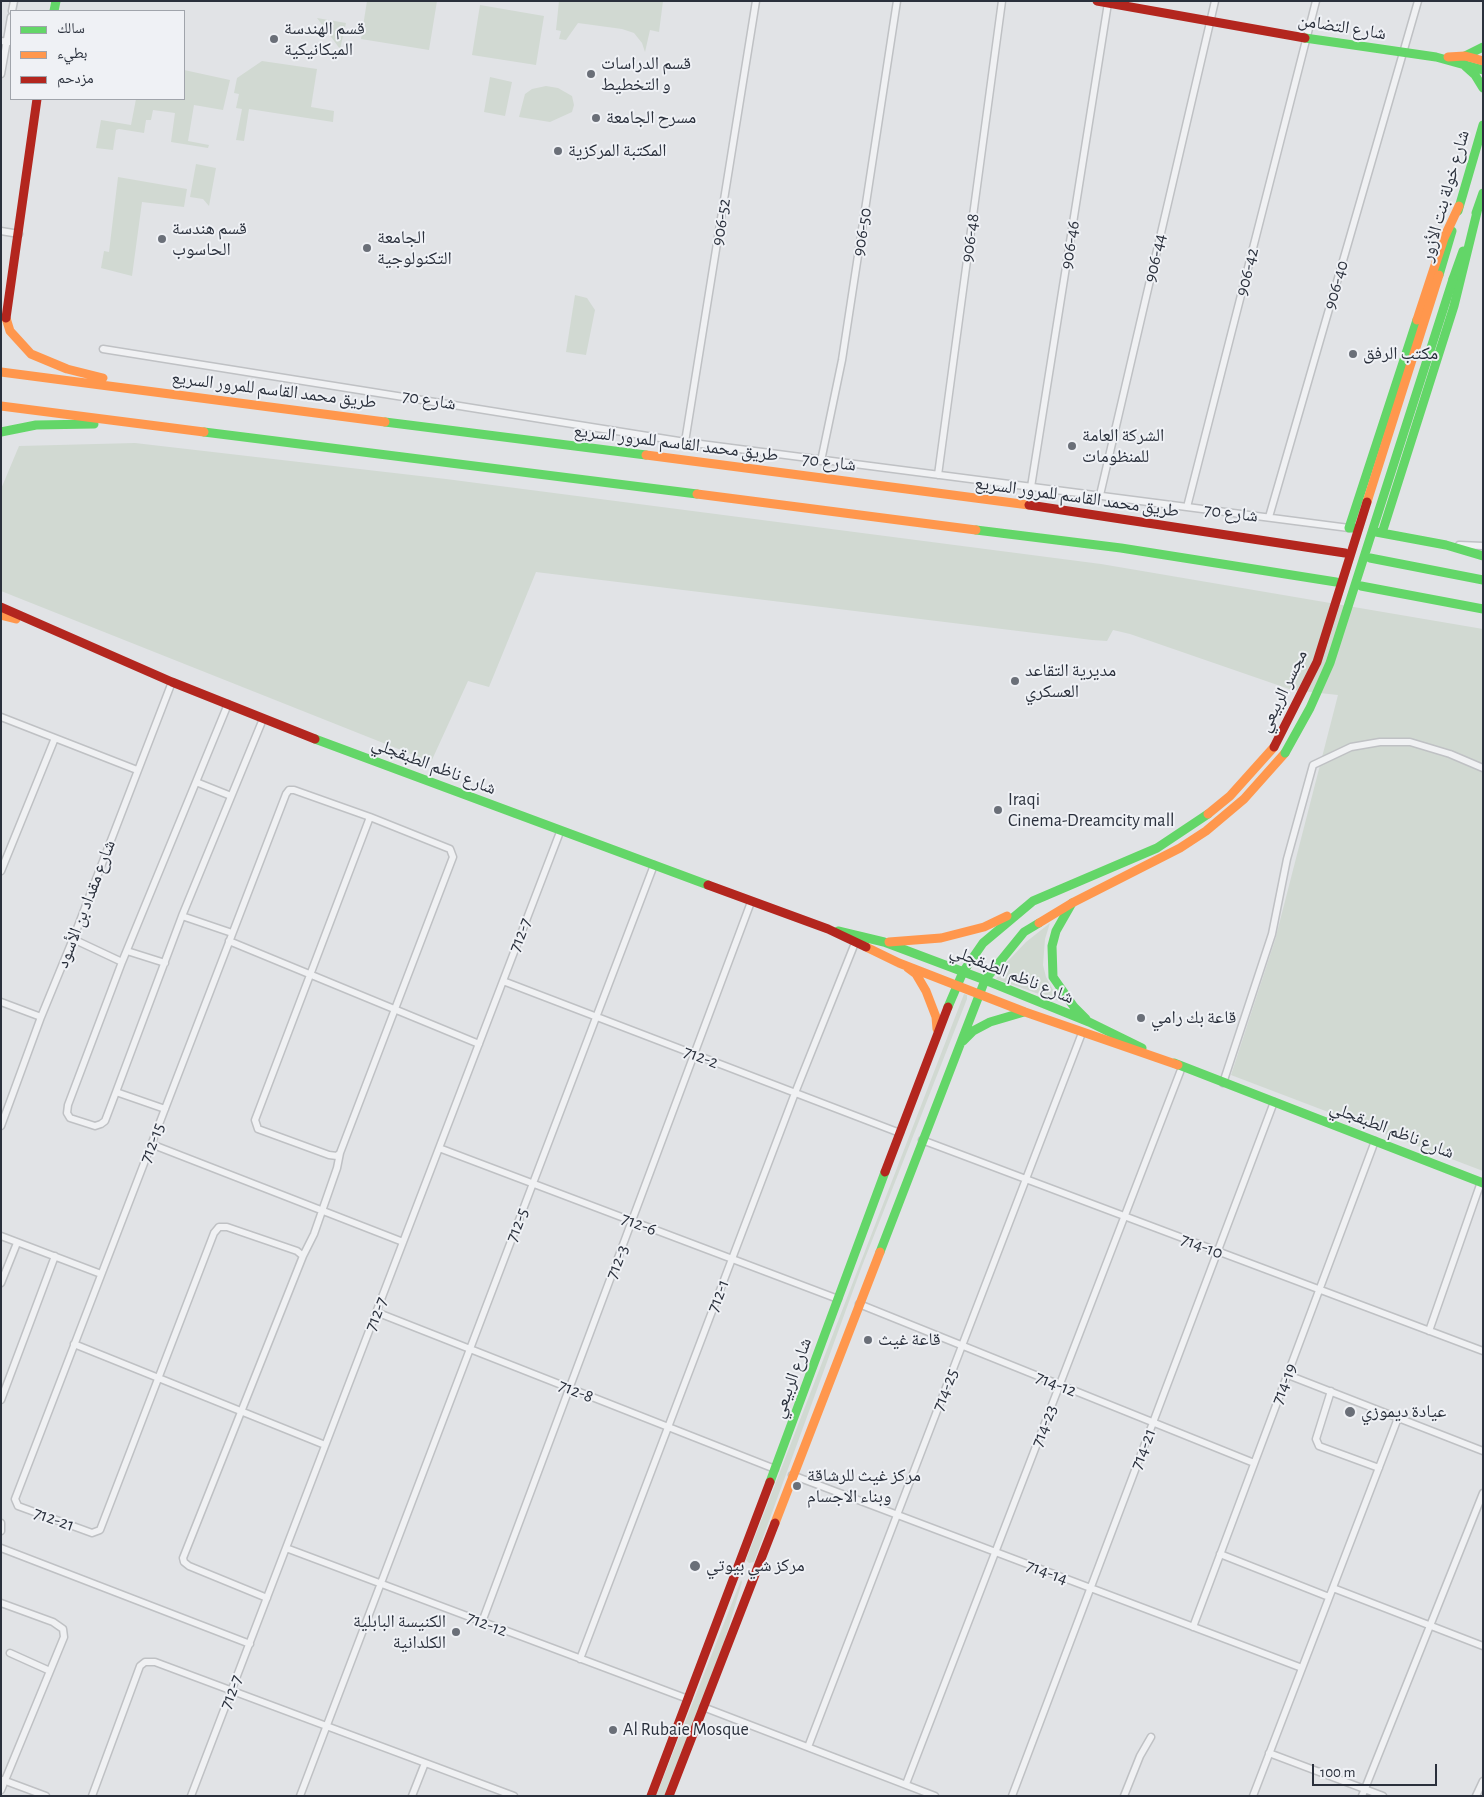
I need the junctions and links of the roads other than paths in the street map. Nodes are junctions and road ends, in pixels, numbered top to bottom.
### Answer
1 (756, 1) edge
2 (897, 1) edge
3 (1002, 1) edge
4 (1096, 1) edge
5 (1215, 1) edge
6 (1316, 1) edge
7 (1418, 1) edge
8 (1108, 3) junction
9 (1211, 21) junction
10 (10, 22) edge
11 (1306, 38) junction
12 (6, 41) edge
13 (1483, 47) edge
14 (1403, 53) junction
15 (1462, 60) junction
16 (1483, 61) edge
17 (1483, 70) edge
18 (1, 74) edge
19 (1483, 88) edge
20 (38, 100) edge
21 (1483, 125) edge
22 (1483, 192) edge
23 (1459, 206) junction
24 (1478, 208) junction
25 (1, 231) edge
26 (18, 234) junction
27 (1439, 276) joint
28 (1453, 279) joint
29 (6, 318) junction
30 (1, 329) edge
31 (103, 350) dead end
32 (1, 372) edge
33 (154, 391) junction
34 (1, 406) edge
35 (148, 424) junction
36 (1, 432) edge
37 (685, 442) junction
38 (821, 461) junction
39 (938, 475) junction
40 (1031, 487) junction
41 (1100, 495) junction
42 (1187, 507) junction
43 (1269, 517) junction
44 (1352, 528) joint
45 (1446, 545) junction
46 (1483, 546) edge
47 (1345, 553) dead end
48 (1483, 556) edge
49 (1370, 558) dead end
50 (1483, 580) edge
51 (1336, 582) dead end
52 (1361, 586) dead end
53 (1, 607) edge
54 (1483, 609) edge
55 (1, 615) edge
56 (33, 622) junction
57 (172, 682) junction
58 (228, 704) junction
59 (1, 717) edge
60 (264, 719) junction
61 (55, 738) junction
62 (1483, 768) edge
63 (137, 770) junction
64 (196, 782) junction
65 (231, 796) junction
66 (370, 818) junction
67 (560, 832) junction
68 (654, 865) junction
69 (1, 872) edge
70 (1033, 901) junction
71 (751, 902) junction
72 (1072, 903) junction
73 (182, 916) junction
74 (232, 933) junction
75 (73, 939) junction
76 (856, 939) junction
77 (229, 941) junction
78 (884, 942) junction
79 (127, 951) junction
80 (122, 962) junction
81 (899, 962) junction
82 (164, 963) junction
83 (963, 972) junction
84 (309, 974) junction
85 (985, 980) junction
86 (503, 981) junction
87 (956, 985) junction
88 (978, 994) junction
89 (1, 1002) edge
90 (394, 1009) junction
91 (1024, 1012) junction
92 (41, 1017) junction
93 (596, 1017) junction
94 (1090, 1022) junction
95 (937, 1032) junction
96 (1082, 1032) junction
97 (479, 1044) junction
98 (959, 1045) junction
99 (694, 1054) junction
100 (1180, 1066) junction
101 (1223, 1083) junction
102 (116, 1092) junction
103 (795, 1093) junction
104 (1274, 1102) junction
105 (164, 1110) junction
106 (1, 1126) edge
107 (900, 1133) junction
108 (922, 1140) junction
109 (1375, 1141) junction
110 (151, 1144) junction
111 (439, 1148) junction
112 (340, 1153) junction
113 (1026, 1179) junction
114 (1482, 1182) edge
115 (533, 1184) junction
116 (321, 1210) junction
117 (1124, 1217) junction
118 (632, 1221) junction
119 (1, 1236) edge
120 (17, 1242) junction
121 (403, 1242) junction
122 (1218, 1252) junction
123 (55, 1256) junction
124 (303, 1256) junction
125 (732, 1259) junction
126 (101, 1274) junction
127 (1, 1283) edge
128 (1320, 1290) junction
129 (838, 1299) junction
130 (859, 1304) junction
131 (376, 1312) junction
132 (1429, 1331) junction
133 (74, 1344) junction
134 (962, 1346) junction
135 (470, 1349) junction
136 (1483, 1351) edge
137 (1288, 1375) junction
138 (156, 1378) junction
139 (1060, 1385) junction
140 (569, 1388) junction
141 (1331, 1391) junction
142 (1, 1400) edge
143 (240, 1410) junction
144 (1398, 1418) junction
145 (1153, 1423) junction
146 (668, 1427) junction
147 (325, 1445) junction
148 (1483, 1450) edge
149 (1254, 1463) junction
150 (1379, 1468) junction
151 (775, 1470) junction
152 (792, 1476) junction
153 (1483, 1492) edge
154 (897, 1515) junction
155 (1, 1523) edge
156 (1, 1531) edge
157 (1, 1548) edge
158 (286, 1548) junction
159 (995, 1552) junction
160 (1220, 1554) junction
161 (738, 1571) junction
162 (753, 1578) junction
163 (381, 1584) junction
164 (1090, 1588) junction
165 (1333, 1588) junction
166 (1329, 1597) junction
167 (267, 1598) junction
168 (1, 1603) edge
169 (482, 1622) junction
170 (1430, 1625) junction
171 (1193, 1627) junction
172 (250, 1644) junction
173 (1483, 1646) edge
174 (10, 1653) dead end
175 (580, 1659) junction
176 (1302, 1668) junction
177 (50, 1671) junction
178 (231, 1692) junction
179 (688, 1700) junction
180 (703, 1707) junction
181 (326, 1727) junction
182 (1151, 1737) dead end
183 (808, 1747) junction
184 (1269, 1753) junction
185 (425, 1763) junction
186 (3, 1780) edge
187 (1483, 1781) edge
188 (906, 1784) junction
189 (1, 1790) edge
190 (1363, 1792) edge
191 (46, 1796) edge
192 (92, 1796) edge
193 (192, 1796) edge
194 (300, 1796) edge
195 (412, 1796) edge
196 (514, 1796) edge
197 (650, 1796) edge
198 (669, 1796) edge
199 (936, 1796) edge
200 (1012, 1796) edge
201 (1124, 1796) edge
202 (1253, 1796) edge
203 (1383, 1796) edge
204 (1476, 1796) edge

1 - 37 street, 906-52
2 - 38 street, 906-50
3 - 39 street, 906-48
4 - 8 main road, شارع التضامن
5 - 9 street, 906-44
6 - 11 street, 906-42
7 - 14 street, 906-40
8 - 9 main road, شارع التضامن
8 - 40 street, 906-46
9 - 11 main road, شارع التضامن
9 - 41 street, 906-44
10 - 12 street
11 - 14 main road, شارع التضامن
11 - 42 street, 906-42
12 - 18 street
13 - 15 main road
14 - 15 main road, شارع التضامن
14 - 43 street, 906-40
15 - 16 main road, شارع التضامن
15 - 17 main road, شارع التضامن
15 - 19 main road
20 - 26 main road
21 - 23 main road, شارع خولة بنت الأزور
22 - 24 main road, شارع خولة بنت الأزور
23 - 27 main road, شارع خولة بنت الأزور
23 - 44 main road
24 - 28 main road, شارع خولة بنت الأزور
24 - 45 main road
25 - 26 street
26 - 29 main road
27 - 70 main road, مجسر الربيعي, bridge
28 - 72 main road, مجسر الربيعي, bridge
29 - 30 main road
29 - 33 main road
31 - 37 street, شارع 70
32 - 33 main road, طريق محمد القاسم للمرور السريع
33 - 47 main road, طريق محمد القاسم للمرور السريع
34 - 35 main road
35 - 36 main road
35 - 51 main road
37 - 38 street, شارع 70
38 - 39 street, شارع 70
39 - 40 street, شارع 70
40 - 41 street, شارع 70
41 - 42 street, شارع 70
42 - 43 street, شارع 70
43 - 44 street, شارع 70
45 - 46 street
45 - 48 main road
49 - 50 main road
52 - 54 main road
53 - 56 main road, شارع ناظم الطبقجلي
55 - 56 main road, شارع ناظم الطبقجلي
56 - 57 main road, شارع ناظم الطبقجلي
57 - 58 main road, شارع ناظم الطبقجلي
57 - 63 street, شارع مقداد بن الأسود
58 - 60 main road, شارع ناظم الطبقجلي
58 - 64 street
59 - 61 street
60 - 65 street
60 - 67 main road, شارع ناظم الطبقجلي
61 - 63 street
61 - 69 street
62 - 101 street
63 - 75 street, شارع مقداد بن الأسود
64 - 65 street
64 - 79 street
65 - 73 street
66 - 74 street, 712-15
66 - 84 street
66 - 90 street
67 - 68 main road, شارع ناظم الطبقجلي
67 - 86 street, 712-7
68 - 71 main road, شارع ناظم الطبقجلي
68 - 93 street, 712-5
70 - 78 main road
70 - 83 main road, مجسر الربيعي
71 - 76 main road, شارع ناظم الطبقجلي
71 - 99 street, 712-3
72 - 85 main road, مجسر الربيعي
72 - 94 main road
73 - 74 street
73 - 82 street
74 - 77 street, 712-15
75 - 80 street
75 - 92 street, شارع مقداد بن الأسود
76 - 78 main road, شارع ناظم الطبقجلي
76 - 81 main road, شارع ناظم الطبقجلي
76 - 103 street, 712-1
77 - 84 street
77 - 105 street, 712-15
78 - 83 main road, شارع ناظم الطبقجلي
79 - 80 street
79 - 82 street
80 - 102 street
81 - 87 main road, شارع ناظم الطبقجلي
81 - 95 main road
82 - 102 street
83 - 85 main road, شارع ناظم الطبقجلي
83 - 87 main road, شارع الربيعي
84 - 90 street
84 - 112 street
85 - 88 main road, شارع الربيعي
85 - 94 main road, شارع ناظم الطبقجلي
86 - 93 street, 712-2
86 - 97 street, 712-7
87 - 88 main road, شارع ناظم الطبقجلي
87 - 95 main road, شارع الربيعي
88 - 91 main road, شارع ناظم الطبقجلي
88 - 98 main road, شارع الربيعي
89 - 92 street
90 - 97 street
90 - 112 street
91 - 96 main road, شارع ناظم الطبقجلي
91 - 98 main road
92 - 106 street, شارع مقداد بن الأسود
93 - 99 street, 712-2
93 - 115 street, 712-5
94 - 100 main road, شارع ناظم الطبقجلي
95 - 107 main road, شارع الربيعي
96 - 100 main road, شارع ناظم الطبقجلي
96 - 113 street, 714-25
97 - 111 street, 712-7
98 - 108 main road, شارع الربيعي
99 - 103 street, 712-2
99 - 118 street, 712-3
100 - 101 main road, شارع ناظم الطبقجلي
100 - 117 street, 714-23
101 - 104 main road, شارع ناظم الطبقجلي
102 - 105 street
103 - 107 street, 712-2
103 - 125 street, 712-1
104 - 109 main road, شارع ناظم الطبقجلي
104 - 122 street, 714-21
105 - 110 street, 712-15
107 - 129 main road, شارع الربيعي
108 - 113 street, 714-10
108 - 130 main road, شارع الربيعي
109 - 114 main road, شارع ناظم الطبقجلي
109 - 128 street, 714-19
110 - 116 street
110 - 126 street, 712-15
111 - 115 street, 712-6
111 - 121 street, 712-7
112 - 116 street
113 - 117 street, 714-10
113 - 134 street, 714-25
114 - 132 street
115 - 118 street, 712-6
115 - 135 street, 712-5
116 - 121 street
116 - 124 street
117 - 122 street, 714-10
117 - 139 street, 714-23
118 - 125 street, 712-6
118 - 140 street, 712-3
119 - 120 street
120 - 123 street
120 - 127 street
121 - 131 street, 712-7
122 - 128 street, 714-10
122 - 145 street, 714-21
123 - 126 street
123 - 142 street
124 - 138 street, 712-21
124 - 143 street
125 - 129 street, 712-6
125 - 146 street, 712-1
126 - 133 street, 712-15
128 - 132 street, 714-10
128 - 137 street, 714-19
129 - 151 main road, شارع الربيعي
130 - 134 street, 714-12
130 - 152 main road, شارع الربيعي
131 - 135 street, 712-8
131 - 147 street, 712-7
132 - 136 street, 714-10
133 - 138 street
133 - 138 street, 712-21
134 - 139 street, 714-12
134 - 154 street, 714-25
135 - 140 street, 712-8
135 - 163 street, 712-5
137 - 141 street
137 - 149 street, 714-19
138 - 143 street
139 - 145 street, 714-12
139 - 159 street, 714-23
140 - 146 street, 712-8
140 - 169 street, 712-3
141 - 144 street
141 - 150 street
143 - 147 street
143 - 167 street
144 - 148 street
144 - 150 street
145 - 149 street, 714-12
145 - 164 street, 714-21
146 - 151 street, 712-8
146 - 175 street, 712-1
147 - 158 street, 712-7
149 - 160 street, 714-19
150 - 165 street
151 - 161 main road, شارع الربيعي
152 - 154 street, 714-14
152 - 162 main road, شارع الربيعي
153 - 170 street
154 - 159 street, 714-14
154 - 183 street, 714-25
155 - 156 street
157 - 172 street
158 - 163 street, 712-12
158 - 167 street, 712-7
159 - 164 street, 714-14
159 - 188 street, 714-23
160 - 166 street
160 - 171 street, 714-19
161 - 162 main road
161 - 179 main road, شارع الربيعي
162 - 180 main road, شارع الربيعي
163 - 169 street, 712-12
163 - 181 street, 712-5
164 - 171 street, 714-14
164 - 200 street, 714-21
165 - 166 street
165 - 170 street
166 - 176 street
167 - 172 street, 712-7
168 - 177 street
169 - 175 street, 712-12
170 - 173 street
170 - 190 street
171 - 176 street, 714-14
172 - 178 street, 712-7
174 - 177 street
175 - 179 street, 712-12
176 - 184 street
177 - 186 street
178 - 181 street
178 - 192 street
178 - 193 street, 712-7
179 - 197 main road, شارع الربيعي
180 - 183 street
180 - 198 main road, شارع الربيعي
181 - 185 street
181 - 194 street, 712-5
182 - 201 street
183 - 188 street
184 - 190 street
184 - 202 street
185 - 195 street
185 - 196 street
186 - 189 street
186 - 191 street
187 - 204 street
188 - 199 street
190 - 203 street

